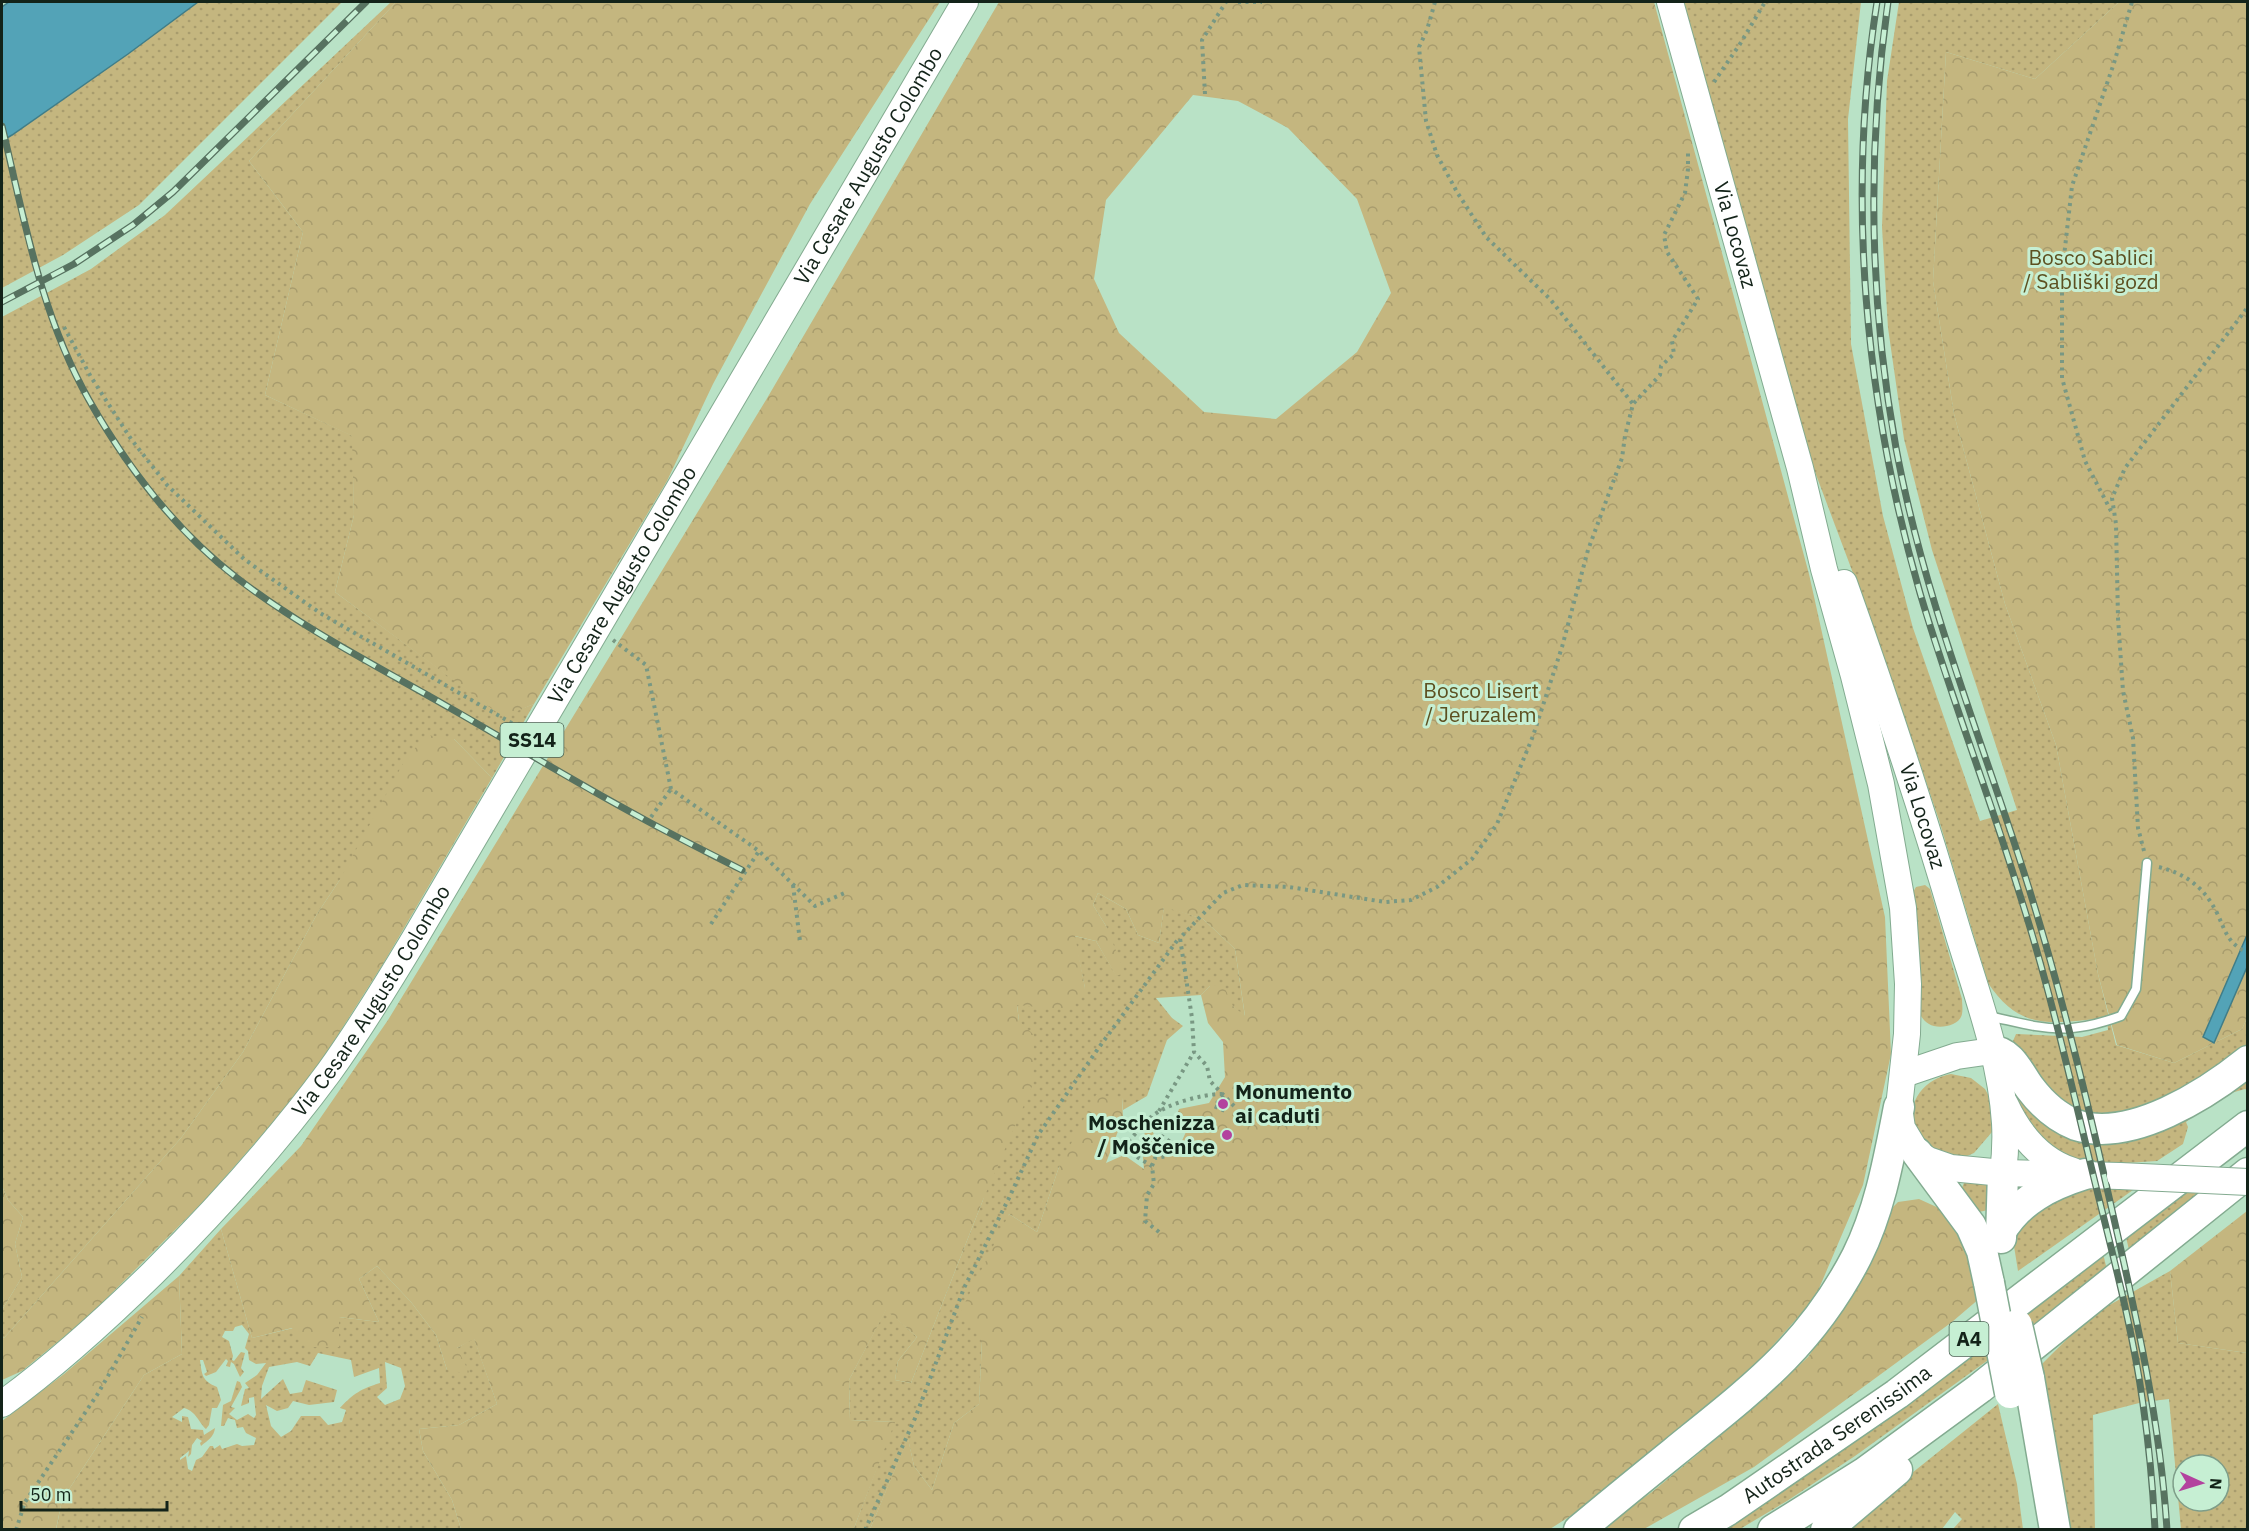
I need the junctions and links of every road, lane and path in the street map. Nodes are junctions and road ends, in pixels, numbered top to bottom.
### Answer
1 (965, 2) edge
2 (1226, 2) edge
3 (1238, 2) edge
4 (1262, 2) edge
5 (1435, 2) edge
6 (1670, 2) edge
7 (1765, 2) edge
8 (2132, 2) edge
9 (1697, 92) junction
10 (1204, 94) dead end
11 (1687, 148) dead end
12 (2247, 307) edge
13 (64, 327) dead end
14 (1633, 404) junction
15 (1800, 468) junction
16 (2113, 514) junction
17 (597, 628) junction
18 (534, 736) junction
19 (671, 789) junction
20 (651, 817) dead end
21 (759, 851) junction
22 (2147, 863) junction
23 (793, 884) junction
24 (848, 892) dead end
25 (711, 924) dead end
26 (1180, 938) junction
27 (800, 941) dead end
28 (2247, 953) edge
29 (1983, 1015) junction
30 (1194, 1052) junction
31 (1992, 1052) junction
32 (2247, 1061) edge
33 (1904, 1074) junction
34 (1223, 1095) junction
35 (2002, 1098) junction
36 (1234, 1106) dead end
37 (1899, 1107) junction
38 (1159, 1111) junction
39 (1227, 1112) dead end
40 (1151, 1117) junction
41 (2246, 1127) edge
42 (1917, 1153) junction
43 (1152, 1166) junction
44 (2003, 1173) junction
45 (2247, 1173) edge
46 (2085, 1174) junction
47 (2247, 1182) edge
48 (1159, 1232) dead end
49 (2001, 1233) junction
50 (1997, 1278) junction
51 (148, 1308) dead end
52 (2019, 1386) junction
53 (1980, 1388) junction
54 (2, 1404) edge
55 (16, 1530) edge
56 (865, 1530) edge
57 (1579, 1530) edge
58 (1694, 1530) edge
59 (1773, 1530) edge
60 (1826, 1530) edge
61 (2036, 1530) edge
62 (2055, 1530) edge

1 - 17 main road, Via Cesare Augusto Colombo / SS14
2 - 10 path
3 - 4 path
5 - 14 path
6 - 9 main road, Via Locovaz
7 - 9 path
8 - 16 path
9 - 15 main road, Via Locovaz
11 - 14 path
12 - 16 path
13 - 18 path
14 - 26 path
15 - 29 main road, Via Locovaz
15 - 33 main road, Via Locovaz
16 - 22 path
17 - 18 main road, Via Cesare Augusto Colombo / SS14
17 - 19 path
18 - 54 main road, Via Cesare Augusto Colombo / SS14
19 - 20 path
19 - 21 path
21 - 23 path
21 - 25 path
22 - 28 path
22 - 29 lane
23 - 24 path
23 - 27 path
26 - 30 path
26 - 56 path
29 - 31 main road, Via Locovaz
30 - 34 path
30 - 38 path
31 - 32 highway
31 - 33 main road
31 - 35 main road, Via Locovaz
33 - 37 main road, Via Locovaz
34 - 36 path
34 - 38 path
34 - 39 path
35 - 44 main road, Via Locovaz
35 - 46 main road
37 - 42 main road, Via Locovaz
37 - 57 highway
38 - 40 path
40 - 43 path
40 - 43 path
41 - 58 highway, Autostrada Serenissima / A4
42 - 44 main road
42 - 50 highway
43 - 48 path
44 - 46 main road
44 - 49 highway
45 - 53 highway, Autostrada Serenissima / A4
46 - 47 main road, bridge
46 - 49 highway
49 - 50 highway
50 - 52 highway, bridge
51 - 55 path
52 - 61 highway
52 - 62 highway
53 - 59 highway, Autostrada Serenissima / A4
53 - 60 highway

